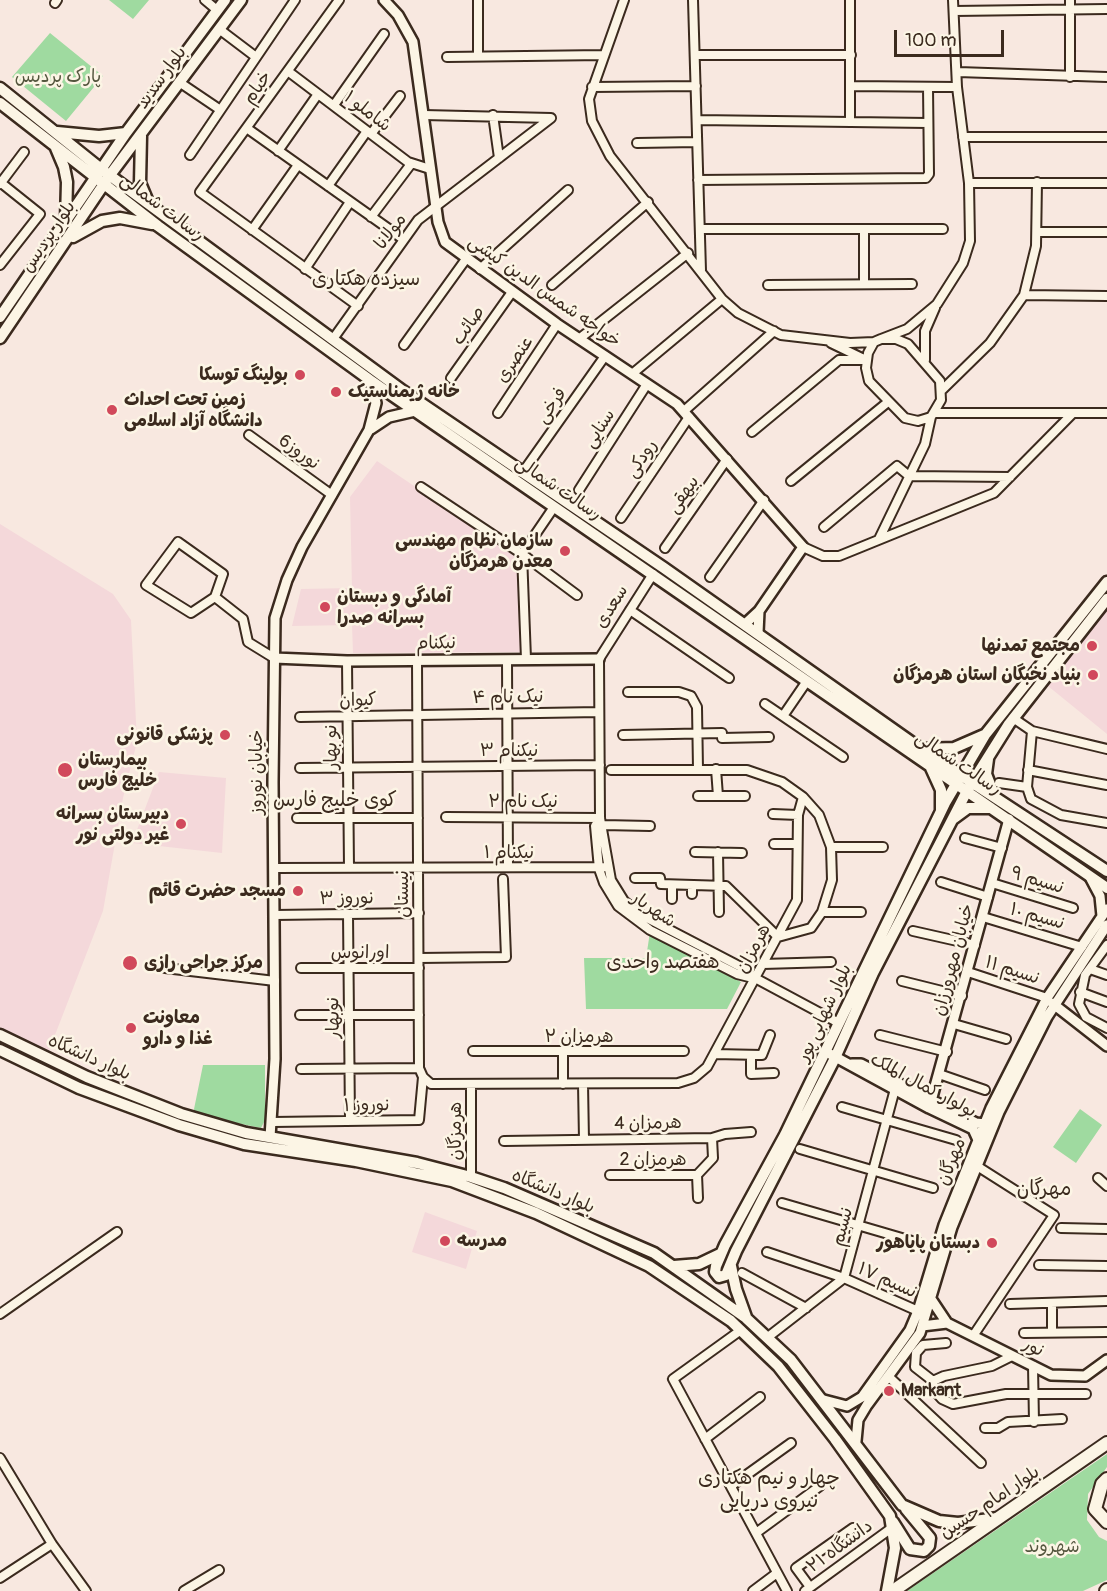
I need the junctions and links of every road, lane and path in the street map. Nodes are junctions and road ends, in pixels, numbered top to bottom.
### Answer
1 (205, 0) edge
2 (225, 0) edge
3 (241, 0) edge
4 (295, 0) edge
5 (339, 0) edge
6 (384, 0) edge
7 (478, 0) edge
8 (624, 0) edge
9 (693, 0) edge
10 (850, 0) edge
11 (953, 0) edge
12 (1070, 0) edge
13 (1071, 9) junction
14 (1107, 9) edge
15 (217, 10) junction
16 (954, 10) junction
17 (219, 29) junction
18 (384, 34) dead end
19 (604, 55) junction
20 (851, 55) junction
21 (478, 56) junction
22 (695, 56) junction
23 (256, 57) junction
24 (447, 57) dead end
25 (289, 72) junction
26 (958, 72) junction
27 (1070, 77) junction
28 (1107, 77) edge
29 (180, 82) junction
30 (696, 86) junction
31 (850, 86) junction
32 (592, 87) junction
33 (928, 87) junction
34 (957, 87) junction
35 (0, 88) edge
36 (318, 94) junction
37 (400, 96) dead end
38 (0, 103) edge
39 (334, 105) junction
40 (219, 109) junction
41 (424, 115) junction
42 (493, 115) junction
43 (697, 120) junction
44 (850, 122) junction
45 (928, 123) junction
46 (248, 129) junction
47 (53, 131) junction
48 (369, 132) junction
49 (126, 134) junction
50 (141, 135) junction
51 (963, 137) junction
52 (1107, 137) edge
53 (697, 142) junction
54 (637, 143) dead end
55 (54, 145) junction
56 (117, 145) junction
57 (278, 151) junction
58 (24, 152) dead end
59 (73, 153) junction
60 (127, 153) junction
61 (190, 155) dead end
62 (499, 158) junction
63 (411, 164) junction
64 (298, 165) junction
65 (430, 169) junction
66 (103, 177) junction
67 (698, 180) junction
68 (1037, 182) junction
69 (0, 183) edge
70 (969, 183) junction
71 (1107, 183) edge
72 (328, 186) junction
73 (131, 190) junction
74 (568, 190) dead end
75 (124, 200) junction
76 (351, 202) junction
77 (648, 202) junction
78 (148, 203) junction
79 (437, 207) junction
80 (370, 217) junction
81 (66, 221) junction
82 (158, 226) junction
83 (944, 228) dead end
84 (864, 229) junction
85 (252, 230) junction
86 (700, 230) junction
87 (1036, 232) junction
88 (1107, 232) edge
89 (403, 240) junction
90 (66, 242) junction
91 (46, 248) junction
92 (688, 253) junction
93 (56, 256) junction
94 (466, 259) junction
95 (0, 265) edge
96 (304, 269) junction
97 (480, 269) junction
98 (701, 270) junction
99 (864, 284) junction
100 (912, 284) dead end
101 (552, 285) dead end
102 (768, 285) dead end
103 (512, 292) junction
104 (1024, 295) junction
105 (1107, 296) edge
106 (722, 299) junction
107 (937, 304) junction
108 (358, 306) junction
109 (0, 317) edge
110 (557, 324) junction
111 (774, 331) junction
112 (0, 338) edge
113 (333, 339) junction
114 (579, 339) junction
115 (824, 340) junction
116 (877, 340) junction
117 (404, 345) dead end
118 (605, 356) junction
119 (866, 360) junction
120 (925, 360) junction
121 (632, 374) junction
122 (451, 378) dead end
123 (370, 380) junction
124 (647, 384) junction
125 (942, 390) junction
126 (888, 402) junction
127 (415, 411) junction
128 (498, 413) dead end
129 (1073, 413) junction
130 (1107, 413) edge
131 (686, 414) junction
132 (933, 415) junction
133 (369, 430) junction
134 (752, 432) dead end
135 (249, 435) dead end
136 (727, 459) junction
137 (523, 472) junction
138 (909, 476) junction
139 (1010, 477) junction
140 (791, 481) dead end
141 (421, 487) dead end
142 (579, 490) dead end
143 (332, 495) junction
144 (764, 500) junction
145 (554, 507) junction
146 (621, 518) dead end
147 (824, 527) dead end
148 (879, 539) junction
149 (803, 547) junction
150 (665, 548) dead end
151 (522, 554) junction
152 (652, 574) junction
153 (710, 577) dead end
154 (1107, 582) edge
155 (577, 594) dead end
156 (215, 597) junction
157 (1107, 599) edge
158 (630, 610) junction
159 (759, 611) junction
160 (745, 624) junction
161 (758, 633) junction
162 (274, 658) junction
163 (526, 659) junction
164 (599, 659) junction
165 (417, 660) junction
166 (507, 660) junction
167 (347, 661) junction
168 (810, 676) junction
169 (729, 678) dead end
170 (628, 692) dead end
171 (765, 704) dead end
172 (599, 712) junction
173 (507, 713) junction
174 (418, 714) junction
175 (346, 716) junction
176 (783, 716) junction
177 (300, 717) dead end
178 (1013, 718) junction
179 (1032, 731) junction
180 (698, 734) junction
181 (623, 735) dead end
182 (985, 735) junction
183 (768, 737) dead end
184 (921, 749) junction
185 (1107, 749) edge
186 (988, 756) junction
187 (843, 757) dead end
188 (600, 765) junction
189 (929, 765) junction
190 (507, 766) junction
191 (348, 767) junction
192 (418, 767) junction
193 (300, 768) dead end
194 (698, 769) junction
195 (716, 769) junction
196 (611, 770) dead end
197 (1028, 770) junction
198 (962, 773) junction
199 (973, 780) junction
200 (999, 783) dead end
201 (956, 784) junction
202 (1107, 785) edge
203 (1027, 787) junction
204 (967, 791) junction
205 (698, 796) dead end
206 (718, 796) junction
207 (745, 796) dead end
208 (803, 797) junction
209 (997, 797) junction
210 (993, 809) junction
211 (940, 813) junction
212 (773, 814) dead end
213 (798, 815) junction
214 (446, 817) dead end
215 (508, 817) junction
216 (297, 818) dead end
217 (348, 818) junction
218 (418, 818) junction
219 (1010, 819) junction
220 (601, 822) junction
221 (949, 823) junction
222 (1107, 823) edge
223 (650, 826) dead end
224 (965, 838) dead end
225 (774, 844) dead end
226 (797, 844) junction
227 (831, 847) junction
228 (883, 847) dead end
229 (1002, 848) junction
230 (694, 852) dead end
231 (718, 852) junction
232 (742, 853) dead end
233 (508, 867) junction
234 (274, 868) junction
235 (349, 868) junction
236 (418, 868) junction
237 (603, 868) junction
238 (1107, 871) edge
239 (1088, 874) junction
240 (635, 878) dead end
241 (503, 879) dead end
242 (941, 882) dead end
243 (992, 883) junction
244 (672, 885) junction
245 (692, 885) junction
246 (718, 886) junction
247 (1107, 888) edge
248 (692, 894) dead end
249 (988, 897) junction
250 (672, 899) dead end
251 (1073, 908) dead end
252 (718, 912) dead end
253 (822, 912) junction
254 (861, 912) dead end
255 (348, 914) junction
256 (418, 914) junction
257 (275, 915) junction
258 (983, 917) junction
259 (1105, 917) edge
260 (913, 931) dead end
261 (778, 937) junction
262 (975, 945) junction
263 (1107, 945) edge
264 (1082, 947) junction
265 (419, 958) junction
266 (831, 962) dead end
267 (762, 964) junction
268 (348, 967) junction
269 (165, 968) dead end
270 (301, 968) dead end
271 (419, 968) junction
272 (1090, 969) junction
273 (968, 972) junction
274 (1107, 975) edge
275 (755, 978) junction
276 (275, 981) junction
277 (902, 981) dead end
278 (1080, 992) junction
279 (962, 996) junction
280 (1051, 1002) junction
281 (1107, 1002) edge
282 (300, 1015) dead end
283 (419, 1015) junction
284 (349, 1016) junction
285 (837, 1022) junction
286 (954, 1024) junction
287 (849, 1027) junction
288 (1107, 1028) edge
289 (0, 1035) edge
290 (770, 1035) dead end
291 (880, 1035) dead end
292 (1006, 1038) dead end
293 (1107, 1046) edge
294 (0, 1050) edge
295 (473, 1051) dead end
296 (684, 1051) dead end
297 (563, 1052) junction
298 (947, 1052) junction
299 (714, 1054) junction
300 (751, 1054) junction
301 (831, 1054) junction
302 (852, 1064) junction
303 (419, 1068) junction
304 (301, 1069) dead end
305 (349, 1069) junction
306 (774, 1073) dead end
307 (939, 1074) junction
308 (423, 1077) junction
309 (471, 1084) junction
310 (563, 1084) junction
311 (584, 1084) junction
312 (895, 1089) junction
313 (985, 1090) dead end
314 (931, 1104) junction
315 (843, 1107) dead end
316 (350, 1121) junction
317 (886, 1121) junction
318 (273, 1122) junction
319 (985, 1124) junction
320 (751, 1132) dead end
321 (270, 1137) junction
322 (712, 1138) junction
323 (584, 1140) junction
324 (956, 1140) dead end
325 (978, 1140) junction
326 (504, 1141) dead end
327 (800, 1149) dead end
328 (977, 1166) junction
329 (873, 1171) junction
330 (610, 1175) dead end
331 (697, 1175) junction
332 (471, 1177) junction
333 (1098, 1178) dead end
334 (1107, 1186) edge
335 (933, 1188) dead end
336 (698, 1198) dead end
337 (782, 1203) dead end
338 (859, 1225) junction
339 (1061, 1228) dead end
340 (1107, 1229) edge
341 (117, 1232) dead end
342 (919, 1244) dead end
343 (767, 1252) dead end
344 (721, 1254) junction
345 (732, 1260) junction
346 (1039, 1265) dead end
347 (674, 1266) junction
348 (1107, 1266) edge
349 (935, 1270) junction
350 (742, 1273) dead end
351 (844, 1278) junction
352 (931, 1299) junction
353 (1107, 1301) edge
354 (1010, 1304) dead end
355 (1052, 1304) junction
356 (806, 1308) junction
357 (918, 1311) junction
358 (0, 1314) edge
359 (746, 1318) junction
360 (947, 1323) junction
361 (922, 1326) junction
362 (741, 1330) junction
363 (1052, 1332) junction
364 (1107, 1332) edge
365 (1024, 1333) dead end
366 (973, 1336) junction
367 (768, 1337) junction
368 (945, 1343) dead end
369 (1012, 1356) junction
370 (1107, 1360) edge
371 (1033, 1366) junction
372 (889, 1377) junction
373 (933, 1381) junction
374 (1034, 1393) junction
375 (1086, 1394) dead end
376 (760, 1397) dead end
377 (821, 1397) junction
378 (806, 1402) junction
379 (855, 1402) junction
380 (862, 1413) junction
381 (1062, 1419) dead end
382 (1034, 1422) junction
383 (985, 1428) dead end
384 (705, 1439) junction
385 (856, 1441) junction
386 (791, 1443) dead end
387 (1107, 1443) edge
388 (0, 1458) edge
389 (981, 1463) dead end
390 (1107, 1479) edge
391 (731, 1486) junction
392 (820, 1486) dead end
393 (902, 1505) junction
394 (1001, 1518) junction
395 (892, 1522) junction
396 (1107, 1522) edge
397 (853, 1528) dead end
398 (756, 1533) junction
399 (52, 1544) junction
400 (219, 1570) dead end
401 (777, 1573) junction
402 (0, 1578) edge
403 (808, 1589) edge
404 (86, 1591) edge
405 (184, 1591) edge
406 (753, 1591) edge
407 (787, 1591) edge
408 (887, 1591) edge
409 (893, 1591) edge

1 - 15 street
2 - 15 main road, بلوار سدید
3 - 17 main road, بلوار سدید
4 - 23 street
5 - 25 street, خیام
6 - 41 street, خواجه شمس الدين كيشی
7 - 21 street
8 - 19 street
9 - 22 street
10 - 20 street
11 - 16 street
12 - 13 street
13 - 14 street
13 - 16 street
13 - 27 street
15 - 49 main road, بلوار سدید
16 - 26 street
17 - 23 street
17 - 29 main road, بلوار سدید
18 - 39 street
19 - 21 street
19 - 32 street
20 - 22 street
20 - 31 street
21 - 24 street
22 - 30 street
23 - 40 street
25 - 36 street, شاملو ۱
25 - 46 street, خیام
26 - 27 street
26 - 34 street
27 - 28 street
29 - 40 street
29 - 50 main road, بلوار سدید
30 - 32 street
30 - 43 street
31 - 33 street
31 - 44 street
32 - 77 street
33 - 34 street
33 - 45 street
34 - 51 street
35 - 47 main road, رسالت شمالی
36 - 39 street, شاملو ۱
36 - 57 street
37 - 48 street
38 - 55 main road, رسالت شمالی
39 - 48 street, شاملو ۱
40 - 61 street
41 - 42 street
41 - 65 street, خواجه شمس الدين كيشی
42 - 62 street
42 - 62 street, مولانا
43 - 44 street
43 - 53 street
44 - 45 street
45 - 67 street
46 - 57 street
46 - 85 street, خیام
47 - 49 main road
47 - 59 main road, رسالت شمالی
48 - 63 street, شاملو ۱
48 - 72 street
49 - 56 main road, بلوار سدید
50 - 60 main road, بلوار سدید
50 - 78 main road
51 - 52 street
51 - 70 street
53 - 54 street
53 - 67 street
55 - 59 main road, رسالت شمالی
55 - 81 main road
56 - 60 main road
56 - 66 main road, بلوار سدید
57 - 64 street
58 - 69 street
59 - 66 main road, رسالت شمالی
60 - 66 main road, بلوار سدید
62 - 79 street, مولانا
63 - 65 street, شاملو ۱
63 - 80 street
64 - 72 street
64 - 85 street
65 - 79 street, خواجه شمس الدين كيشی
66 - 73 main road, رسالت شمالی
66 - 75 main road, رسالت شمالی
66 - 81 main road, بلوار پردیس
66 - 90 main road, بلوار پردیس
67 - 86 street
68 - 70 street
68 - 71 street
68 - 87 street
69 - 95 street
70 - 107 street
72 - 76 street
73 - 75 main road
73 - 78 main road, رسالت شمالی
74 - 97 street
75 - 82 main road, رسالت شمالی
76 - 80 street
76 - 96 street
77 - 92 street
77 - 101 street
78 - 113 main road, رسالت شمالی
79 - 89 street, مولانا
79 - 94 street, خواجه شمس الدين كيشی
80 - 89 street
81 - 91 main road, بلوار پردیس
82 - 90 main road
82 - 123 main road, رسالت شمالی
83 - 84 street
84 - 86 street
84 - 99 street
85 - 96 street
86 - 98 street
87 - 88 street
87 - 104 street
89 - 108 street, مولانا
90 - 93 main road, بلوار پردیس
91 - 93 main road
91 - 109 main road, بلوار پردیس
92 - 98 street
92 - 114 street
93 - 112 main road, بلوار پردیس
94 - 97 street, خواجه شمس الدين كيشی
94 - 117 street
96 - 108 street
97 - 103 street, خواجه شمس الدين كيشی
98 - 106 street
99 - 100 street
99 - 102 street
103 - 110 street, خواجه شمس الدين كيشی
103 - 122 street, صائب
104 - 105 street
104 - 125 street
106 - 111 street
106 - 121 street
107 - 116 street
107 - 120 street
108 - 113 street, مولانا
110 - 114 street, خواجه شمس الدين كيشی
110 - 128 street, عنصری
111 - 115 street
111 - 131 street, رودکی
113 - 137 main road, رسالت شمالی
114 - 118 street, خواجه شمس الدين كيشی
115 - 116 street
115 - 119 street
116 - 119 street
116 - 120 street
118 - 121 street, خواجه شمس الدين كيشی
118 - 137 street, فرخی
119 - 126 street
119 - 134 street
120 - 125 street
121 - 124 street, خواجه شمس الدين كيشی
123 - 127 main road, رسالت شمالی
123 - 133 street, خیابان نوروز
124 - 131 street, خواجه شمس الدين كيشی
124 - 142 street, سنایی
125 - 132 street
126 - 132 street
126 - 140 street
127 - 133 street
127 - 145 main road, رسالت شمالی
129 - 130 street
129 - 132 street
129 - 139 street
131 - 136 street, خواجه شمس الدين كيشی
131 - 146 street, رودکی
132 - 138 street
133 - 143 street, خیابان نوروز
135 - 143 street, نوروز6
136 - 144 street, خواجه شمس الدين كيشی
136 - 150 street, بیهقی
137 - 160 main road, رسالت شمالی
138 - 139 street
138 - 147 street
138 - 148 street
139 - 148 street
141 - 151 street
143 - 162 street, خیابان نوروز
144 - 149 street, خواجه شمس الدين كيشی
144 - 153 street
145 - 151 street
145 - 152 main road, رسالت شمالی
148 - 149 street
149 - 159 street
151 - 155 street
151 - 163 street
152 - 158 street, سعدی
152 - 168 main road, رسالت شمالی
154 - 182 main road
156 - 156 street
156 - 162 street
157 - 178 main road
158 - 164 street, سعدی
158 - 169 street
159 - 160 street
159 - 161 street
160 - 161 main road, رسالت شمالی
161 - 168 main road, رسالت شمالی
162 - 167 street, نیکنام
162 - 234 street, خیابان نوروز
163 - 164 street, نیکنام
163 - 166 street, نیکنام
164 - 172 street, شهریار
165 - 166 street, نیکنام
165 - 167 street, نیکنام
165 - 174 street, نیستان
166 - 173 street
167 - 175 street, نو بهار
168 - 176 street
168 - 184 main road, رسالت شمالی
168 - 189 main road, رسالت شمالی
170 - 180 street
171 - 176 street
172 - 173 street, نیک نام ۴
172 - 188 street, شهریار
173 - 174 street, نیک نام ۴
173 - 190 street
174 - 175 street, کیوان
174 - 192 street, نیستان
175 - 177 street, کیوان
175 - 191 street, نو بهار
176 - 187 street
178 - 179 street
178 - 186 main road
179 - 185 street
179 - 197 street
180 - 181 street
180 - 183 street
180 - 194 street
182 - 184 main road
182 - 198 main road
184 - 198 main road, رسالت شمالی
186 - 199 main road
186 - 209 main road
188 - 190 street, نیکنام ۳
188 - 220 street, شهریار
189 - 201 main road, رسالت شمالی
189 - 211 main road
190 - 192 street, نیکنام ۳
190 - 215 street
191 - 192 street, نیکنام ۳
191 - 193 street, نیکنام ۳
191 - 217 street, نو بهار
192 - 218 street, نیستان
194 - 195 street
194 - 196 street
195 - 206 street
195 - 208 street
197 - 202 street
197 - 203 street
198 - 199 main road, رسالت شمالی
198 - 201 main road, بلوار شهابی پور
199 - 204 main road, بلوار شهابی پور
199 - 209 main road, رسالت شمالی
200 - 203 street
201 - 204 main road, رسالت شمالی
201 - 211 main road, بلوار شهابی پور
203 - 222 street
204 - 210 main road, رسالت شمالی
204 - 221 main road, بلوار شهابی پور
205 - 206 street
206 - 207 street
208 - 213 street, هرمزان
208 - 227 street
209 - 238 main road, رسالت شمالی
210 - 219 main road, رسالت شمالی
210 - 221 main road
211 - 285 main road, بلوار شهابی پور
212 - 213 street
213 - 226 street, هرمزان
214 - 215 street, نیک نام ۲
215 - 220 street, نیک نام ۲
215 - 233 street
216 - 217 street
217 - 218 street
217 - 235 street, نو بهار
218 - 236 street, نیستان
219 - 229 street, خیابان مهرورزان
219 - 239 main road, رسالت شمالی
220 - 223 street, نیک نام ۲
220 - 237 street, شهریار
221 - 287 main road, بلوار شهابی پور
224 - 229 street
225 - 226 street
226 - 261 street, هرمزان
227 - 228 street
227 - 253 street
229 - 243 street, خیابان مهرورزان
230 - 231 street
231 - 232 street
231 - 246 street
233 - 236 street, نیکنام ۱
233 - 237 street, نیکنام ۱
234 - 235 street
234 - 257 street, خیابان نوروز
235 - 236 street, نیکنام ۱
236 - 256 street, نیستان
237 - 275 street, شهریار
239 - 247 main road, رسالت شمالی
239 - 259 street
240 - 244 street
241 - 265 street
242 - 249 street
243 - 249 street, خیابان مهرورزان
243 - 251 street, نسیم ۹
244 - 245 street
244 - 250 street
245 - 246 street
245 - 248 street
246 - 252 street
246 - 261 street
249 - 258 street, خیابان مهرورزان
253 - 254 street
253 - 261 street
255 - 256 street, نوروز ۳
255 - 257 street, نوروز ۳
255 - 268 street, نوبهار
256 - 265 street, نیستان
257 - 276 street, خیابان نوروز
258 - 262 street, خیابان مهرورزان
258 - 264 street, نسیم ۱۰
259 - 264 street, مهرگان
259 - 280 street, مهرگان
260 - 262 street
261 - 267 street, هرمزان
262 - 273 street, خیابان مهرورزان
263 - 272 street
264 - 280 street, مهرگان
265 - 271 street, نیستان
266 - 267 street
267 - 275 street, هرمزان
268 - 270 street, اورانوس
268 - 271 street, اورانوس
268 - 284 street, نوبهار
269 - 276 street
271 - 283 street, نیستان
272 - 274 street
272 - 278 street
273 - 279 street, خیابان مهرورزان
273 - 280 street, نسیم ۱۱
275 - 285 street, شهریار
275 - 299 street, هرمزان
276 - 318 street, خیابان نوروز
277 - 279 street
278 - 281 street
278 - 288 street
279 - 286 street, خیابان مهرورزان
280 - 293 street
280 - 319 street, مهرگان
280 - 328 street, مهرگان
282 - 284 street
283 - 284 street
283 - 303 street, نیستان
284 - 305 street, نوبهار
285 - 287 main road
285 - 301 main road, بلوار شهابی پور
286 - 292 street
286 - 298 street, خیابان مهرورزان
287 - 301 main road, بلوار شهابی پور
289 - 321 main road, بلوار دانشگاه
290 - 300 street
291 - 298 street
294 - 362 main road, بلوار دانشگاه
295 - 297 street, هرمزان ۲
296 - 297 street, هرمزان ۲
297 - 310 street
298 - 307 street, خیابان مهرورزان
299 - 300 street
299 - 311 street, هرمزان
300 - 306 street
301 - 302 street
301 - 344 main road, بلوار شهابی پور
301 - 345 main road, بلوار شهابی پور
302 - 312 street, بولوار کمال الملک
302 - 314 street, بولوار کمال الملک
303 - 305 street
303 - 308 street, نیستان
304 - 305 street
305 - 316 street, نوبهار
307 - 313 street
307 - 314 street, خیابان مهرورزان
308 - 309 street
308 - 316 street, نوروز ۱
309 - 310 street, هرمزان
309 - 332 street, هرمزگان
310 - 311 street, هرمزان
311 - 323 street
312 - 314 street, بولوار کمال الملک
312 - 317 street, نسیم
314 - 319 street, بولوار کمال الملک
314 - 325 street, بولوار کمال الملک
315 - 317 street
316 - 318 street, نوروز ۱
317 - 324 street
317 - 329 street, نسیم
318 - 321 street, خیابان نوروز
319 - 325 street, مهرگان
320 - 322 street, هرمزان 4
321 - 332 main road, بلوار دانشگاه
322 - 323 street, هرمزان 4
322 - 331 street, هرمزان 2
323 - 326 street, هرمزان 4
325 - 349 street, مهرگان
327 - 329 street
328 - 349 street, مهرگان
328 - 366 street
329 - 335 street
329 - 338 street, نسیم
330 - 331 street, هرمزان 2
331 - 336 street, هرمزان 2
332 - 347 main road, بلوار دانشگاه
333 - 334 street
337 - 338 street
338 - 342 street
338 - 351 street, نسیم
339 - 340 street
341 - 358 street
343 - 351 street, نسیم ۱۷
344 - 345 main road
344 - 347 main road
345 - 359 main road
346 - 348 street
347 - 359 main road, بلوار دانشگاه
349 - 352 street, مهرگان
349 - 357 street, مهرگان
350 - 356 street
351 - 356 street
351 - 357 street, نسیم ۱۷
352 - 360 street, نور
352 - 361 street, مهرگان
353 - 355 street
354 - 355 street
355 - 363 street
356 - 367 street
357 - 379 street, مهرگان
359 - 367 main road, بلوار دانشگاه
360 - 361 street
360 - 366 street, نور
361 - 372 street, مهرگان
362 - 378 main road, بلوار دانشگاه
362 - 384 street
363 - 364 street
363 - 365 street
366 - 369 street, نور
367 - 377 main road, بلوار دانشگاه
368 - 373 street
369 - 371 street, نور
369 - 373 street
370 - 371 street, نور
371 - 374 street
372 - 380 street, مهرگان
372 - 389 street
373 - 374 street
374 - 375 street
374 - 382 street
376 - 384 street
377 - 378 main road
377 - 379 street
377 - 385 main road, بلوار دانشگاه
378 - 395 main road, بلوار دانشگاه
379 - 380 street
380 - 385 street, مهرگان
381 - 382 street
382 - 383 street
384 - 391 street
385 - 393 main road, بلوار دانشگاه
386 - 391 street
387 - 394 main road, بلوار امام حسین
388 - 399 street
390 - 396 main road
391 - 398 street
392 - 398 street
393 - 394 main road
393 - 395 main road, بلوار دانشگاه
394 - 409 main road, بلوار امام حسین
395 - 403 street, دانشگاه ۲۱
395 - 408 main road
397 - 403 street
398 - 401 street
399 - 402 street
399 - 404 street
400 - 405 street
401 - 406 street
401 - 407 street

